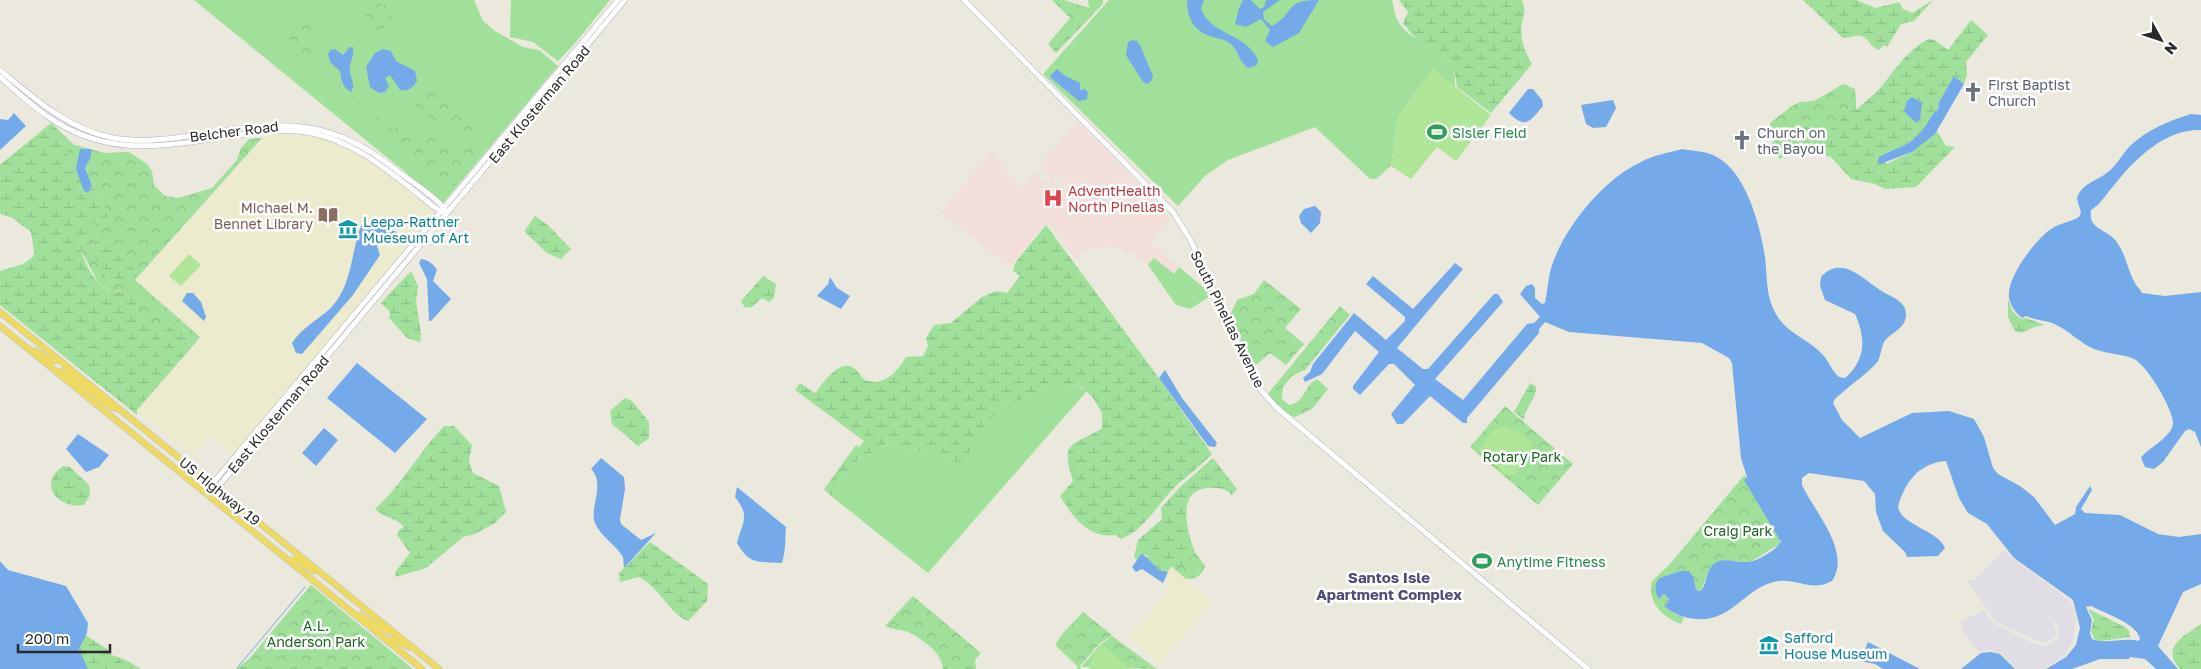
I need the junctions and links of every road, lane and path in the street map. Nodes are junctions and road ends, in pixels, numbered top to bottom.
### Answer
1 (618, 0) edge
2 (625, 0) edge
3 (964, 0) edge
4 (0, 70) edge
5 (0, 77) edge
6 (442, 210) junction
7 (448, 214) junction
8 (0, 314) edge
9 (0, 326) edge
10 (24, 345) junction
11 (59, 360) junction
12 (56, 371) junction
13 (119, 409) junction
14 (214, 486) junction
15 (207, 494) junction
16 (289, 561) junction
17 (330, 581) junction
18 (349, 610) junction
19 (394, 632) junction
20 (386, 640) junction
21 (420, 653) junction
22 (422, 669) edge
23 (439, 669) edge
24 (1588, 669) edge

1 - 6 main road, East Klosterman Road
2 - 7 main road, East Klosterman Road
3 - 24 main road, South Pinellas Avenue
4 - 6 main road, Belcher Road
5 - 6 main road, Belcher Road
6 - 7 main road, Belcher Road
6 - 14 main road, East Klosterman Road
7 - 14 main road, East Klosterman Road
8 - 11 highway, US Highway 19
9 - 10 highway, US Highway 19
10 - 11 highway
10 - 12 highway, US Highway 19
11 - 13 highway, US Highway 19
12 - 13 highway
12 - 15 highway, US Highway 19
13 - 14 highway, US Highway 19
14 - 15 main road, East Klosterman Road
14 - 17 highway, US Highway 19
15 - 16 highway, US Highway 19
16 - 17 highway
16 - 18 highway, US Highway 19
17 - 19 highway, US Highway 19
18 - 19 highway
18 - 20 highway, US Highway 19
19 - 21 highway, US Highway 19
20 - 21 highway
20 - 22 highway, US Highway 19
21 - 23 highway, US Highway 19

